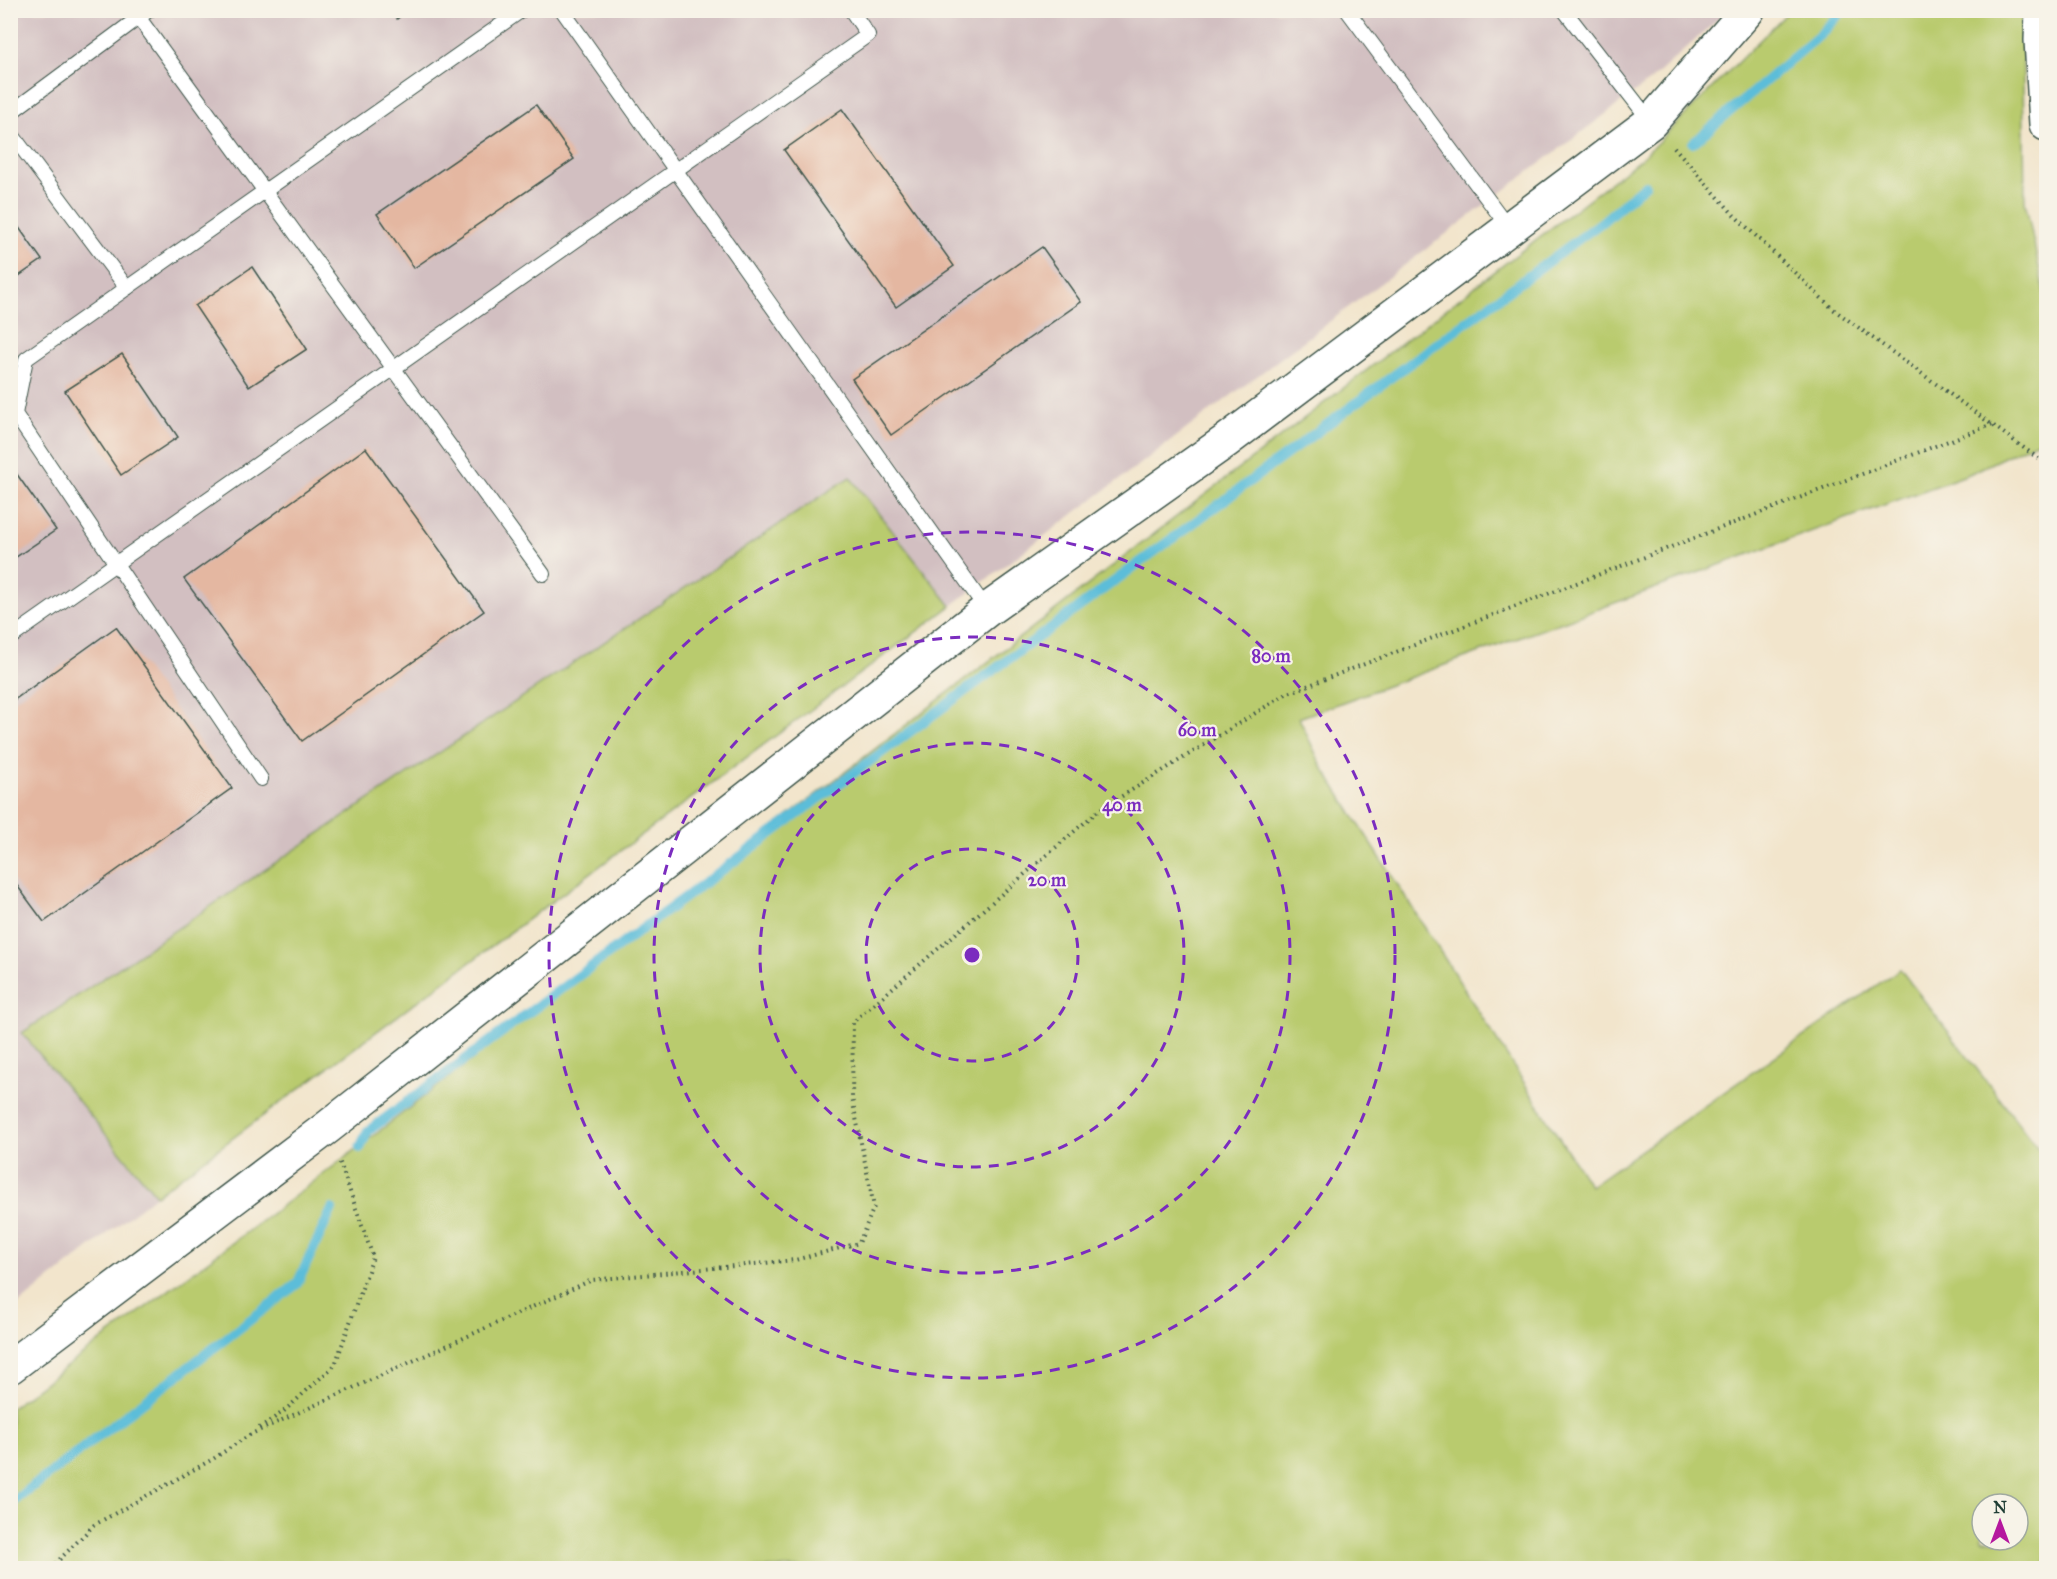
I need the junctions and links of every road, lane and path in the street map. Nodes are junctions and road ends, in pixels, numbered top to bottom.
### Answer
1 (522, 10) edge
2 (562, 10) edge
3 (851, 10) edge
4 (1347, 10) edge
5 (1564, 10) edge
6 (1748, 10) edge
7 (2042, 10) edge
8 (144, 14) edge
9 (10, 113) edge
10 (1652, 122) junction
11 (2046, 124) edge
12 (10, 132) edge
13 (676, 170) junction
14 (265, 191) junction
15 (1509, 229) junction
16 (127, 288) junction
17 (394, 369) junction
18 (1993, 424) junction
19 (2046, 464) edge
20 (116, 564) junction
21 (543, 574) dead end
22 (987, 610) junction
23 (10, 638) edge
24 (261, 779) dead end
25 (328, 1127) junction
26 (10, 1367) edge
27 (249, 1435) junction
28 (51, 1569) edge

1 - 14 lane
2 - 13 lane
3 - 13 lane
4 - 15 lane
5 - 10 lane
6 - 10 street
7 - 11 street
8 - 9 lane
8 - 14 lane
10 - 15 street
10 - 18 path
12 - 16 lane
13 - 17 lane
13 - 22 lane
14 - 16 lane
14 - 17 lane
15 - 22 street
16 - 20 lane
17 - 20 lane
17 - 21 lane
18 - 19 path
18 - 27 path
20 - 23 lane
20 - 24 lane
22 - 25 street
25 - 26 street
25 - 27 path
27 - 28 path

